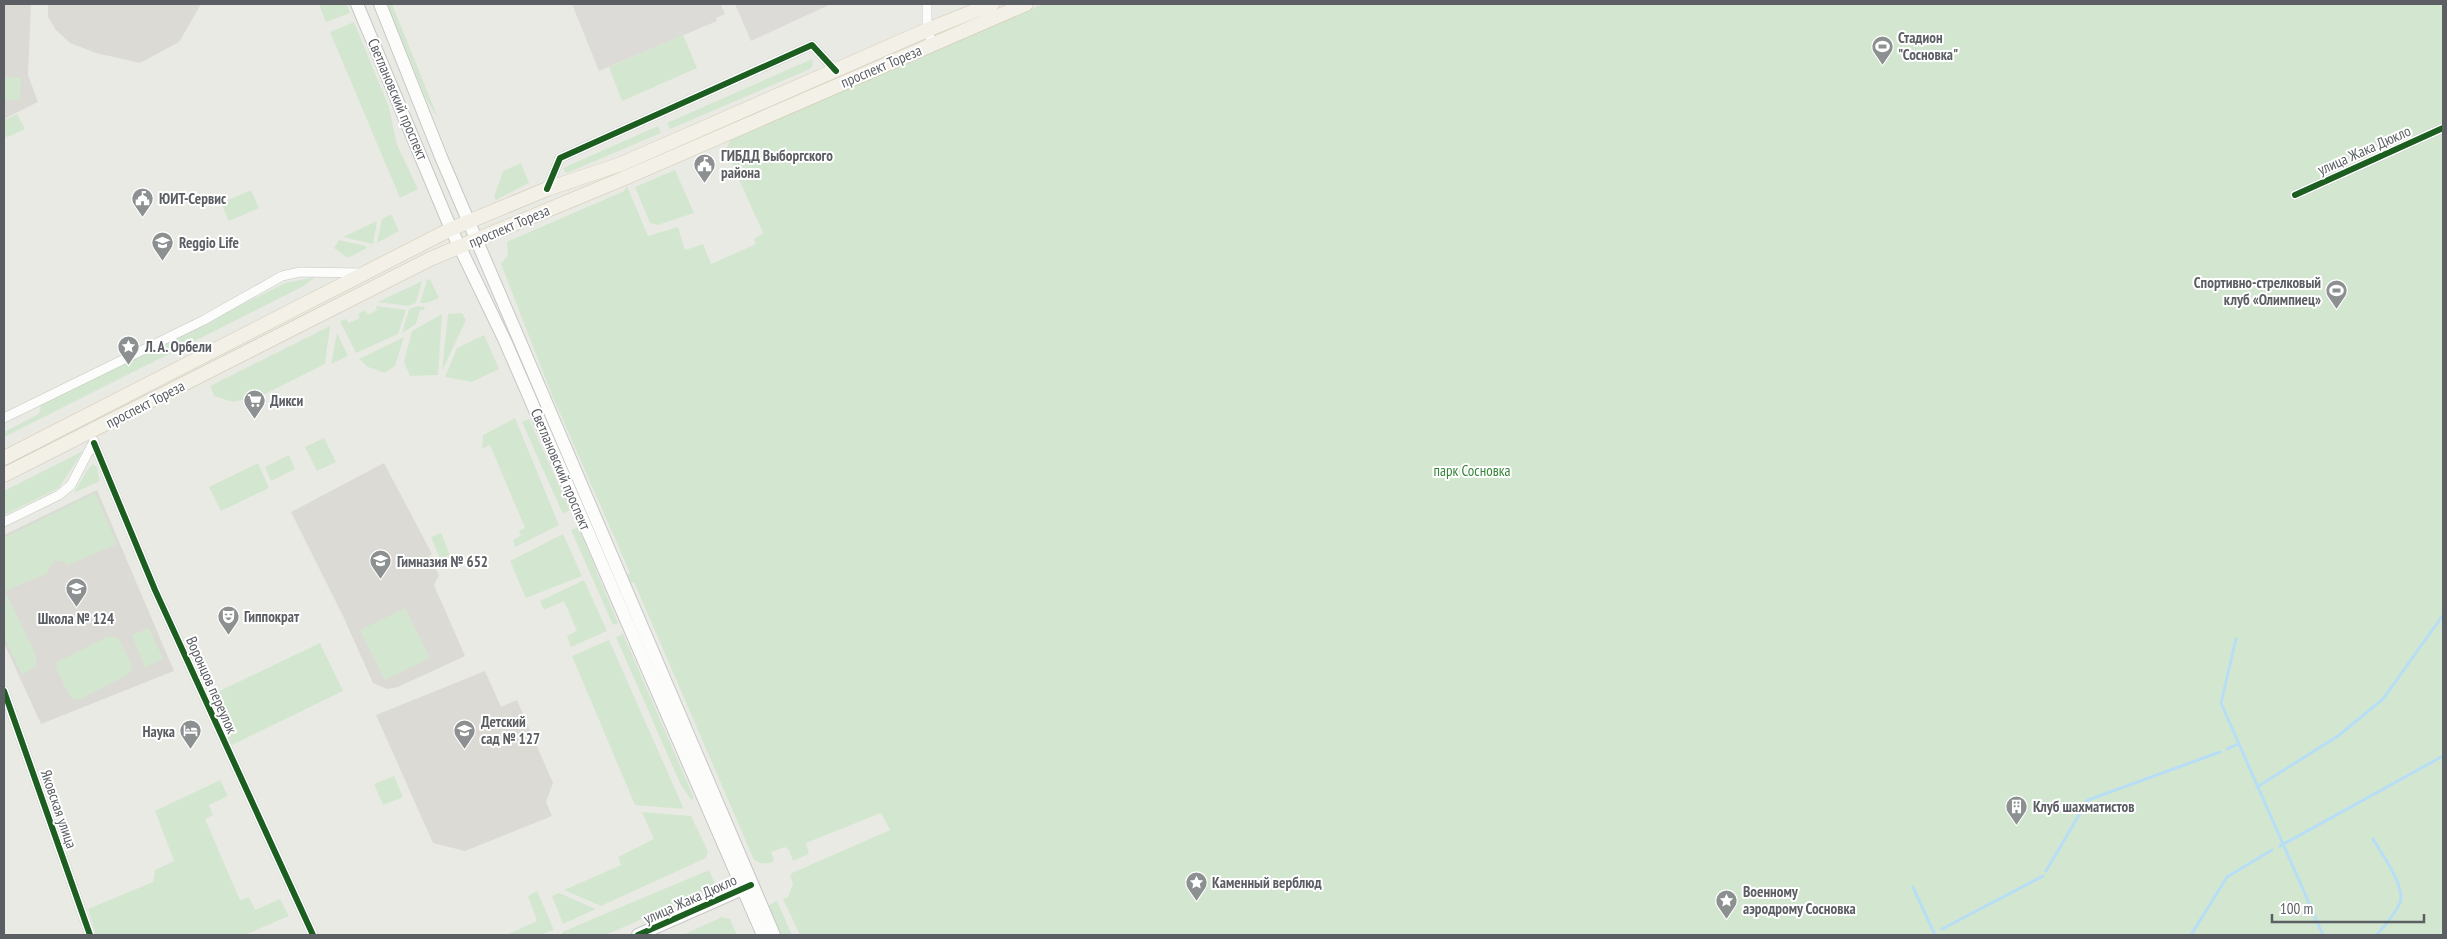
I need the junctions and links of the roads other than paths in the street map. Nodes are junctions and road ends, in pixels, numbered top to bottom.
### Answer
1 (358, 4) edge
2 (380, 4) edge
3 (927, 4) edge
4 (992, 4) edge
5 (1026, 4) edge
6 (927, 30) junction
7 (933, 44) junction
8 (836, 71) junction
9 (2443, 128) edge
10 (547, 190) junction
11 (2295, 195) dead end
12 (469, 221) junction
13 (451, 229) junction
14 (477, 239) junction
15 (460, 247) junction
16 (364, 273) junction
17 (4, 418) edge
18 (99, 427) junction
19 (94, 443) junction
20 (4, 458) edge
21 (4, 475) edge
22 (4, 522) edge
23 (4, 691) edge
24 (747, 887) junction
25 (90, 935) edge
26 (313, 935) edge
27 (638, 935) edge
28 (763, 935) edge
29 (774, 935) edge

1 - 13 main road, Светлановский проспект
2 - 12 main road, Светлановский проспект
3 - 6 street
4 - 6 main road, проспект Тореза
5 - 7 main road, проспект Тореза
6 - 7 street
6 - 8 main road, проспект Тореза
7 - 14 main road, проспект Тореза
8 - 10 main road, проспект Тореза
8 - 10 street
9 - 11 street, улица Жака Дюкло
10 - 12 main road, проспект Тореза
12 - 13 main road, проспект Тореза
12 - 14 main road, Светлановский проспект
13 - 15 main road, Светлановский проспект
13 - 16 main road, проспект Тореза
14 - 15 main road, проспект Тореза
14 - 24 main road, Светлановский проспект
15 - 18 main road, проспект Тореза
15 - 24 main road, Светлановский проспект
16 - 17 street
16 - 20 main road, проспект Тореза
18 - 19 street
18 - 21 main road, проспект Тореза
19 - 22 street
19 - 26 street, Воронцов переулок
23 - 25 street, Яковская улица
24 - 27 main road, улица Жака Дюкло
24 - 28 main road, Светлановский проспект
24 - 29 main road, Светлановский проспект

